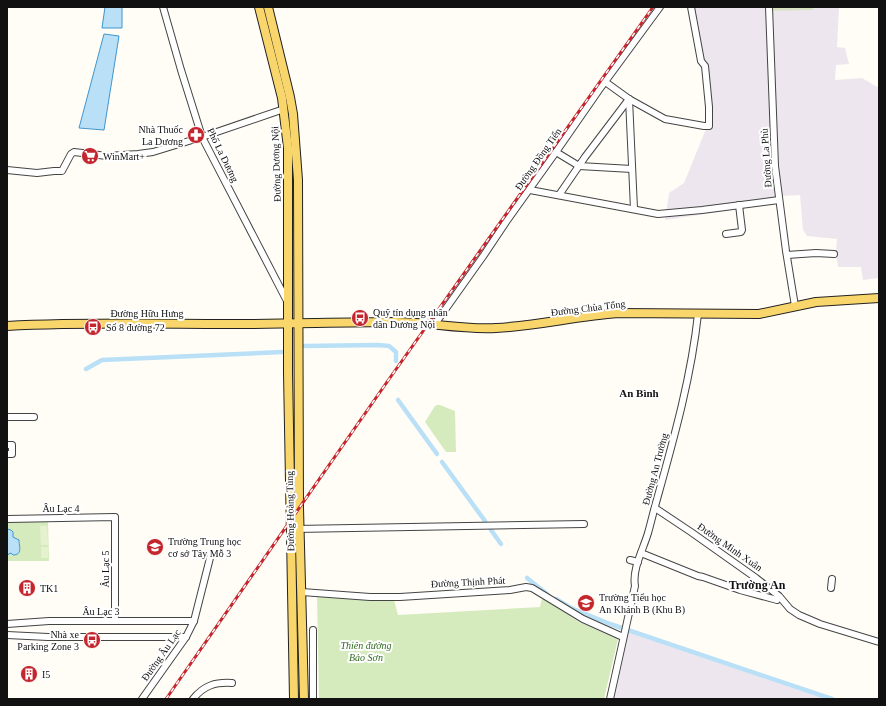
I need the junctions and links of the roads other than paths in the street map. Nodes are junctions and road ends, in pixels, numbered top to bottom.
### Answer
1 (163, 7) edge
2 (259, 7) edge
3 (268, 7) edge
4 (660, 7) edge
5 (691, 7) edge
6 (769, 7) edge
7 (604, 81) junction
8 (629, 99) junction
9 (292, 106) junction
10 (284, 108) junction
11 (202, 137) junction
12 (556, 152) junction
13 (578, 166) junction
14 (632, 169) junction
15 (7, 170) edge
16 (530, 190) junction
17 (559, 196) junction
18 (779, 200) junction
19 (739, 205) junction
20 (634, 209) junction
21 (726, 234) dead end
22 (834, 254) dead end
23 (787, 255) junction
24 (879, 298) edge
25 (288, 302) junction
26 (795, 306) junction
27 (698, 314) junction
28 (288, 324) junction
29 (298, 324) junction
30 (435, 324) junction
31 (7, 326) edge
32 (7, 417) edge
33 (34, 417) dead end
34 (7, 445) edge
35 (7, 454) edge
36 (655, 508) junction
37 (114, 517) joint
38 (7, 519) edge
39 (584, 524) dead end
40 (291, 529) junction
41 (300, 529) junction
42 (641, 553) junction
43 (211, 554) dead end
44 (630, 560) dead end
45 (638, 562) junction
46 (302, 592) junction
47 (777, 600) dead end
48 (115, 621) junction
49 (194, 621) junction
50 (7, 624) edge
51 (314, 630) dead end
52 (303, 631) junction
53 (293, 632) junction
54 (624, 633) junction
55 (7, 635) edge
56 (186, 637) junction
57 (879, 642) edge
58 (232, 683) dead end
59 (142, 699) edge
60 (193, 699) edge
61 (294, 699) edge
62 (304, 699) edge
63 (313, 699) edge
64 (610, 699) edge

1 - 11 street, Phố La Dương
2 - 10 main road, Đường Dương Nội
3 - 9 main road, Đường Dương Nội
4 - 7 street, Đường Đồng Tiến
5 - 8 street
6 - 18 street, Đường La Phù
7 - 8 street
7 - 12 street, Đường Đồng Tiến
8 - 13 street
8 - 14 street
9 - 10 main road
9 - 29 main road, Đường Dương Nội
10 - 11 street
10 - 25 main road, Đường Dương Nội
11 - 15 street
11 - 25 street, Phố La Dương
12 - 13 street
12 - 16 street, Đường Đồng Tiến
13 - 14 street
13 - 17 street
14 - 20 street
16 - 17 street
16 - 30 street, Đường Đồng Tiến
17 - 20 street
18 - 19 street
18 - 23 street, Đường La Phù
19 - 20 street
19 - 21 street
22 - 23 street
23 - 26 street, Đường La Phù
24 - 26 main road, Đường Chùa Tổng
25 - 28 main road, Đường Dương Nội
26 - 27 main road, Đường Chùa Tổng
27 - 30 main road, Đường Chùa Tổng
27 - 36 street, Đường An Trường
28 - 29 main road, Đường Hữu Hưng
28 - 31 main road, Đường Hữu Hưng
28 - 40 main road, Đường Hoàng Tùng
29 - 30 main road, Đường Chùa Tổng
29 - 41 main road, Đường Hoàng Tùng
32 - 33 street
34 - 35 street
36 - 42 street, Đường An Trường
36 - 57 street, Đường Minh Xuân
37 - 38 street, Âu Lạc 4
37 - 48 street, Âu Lạc 5
39 - 41 street
40 - 41 street
40 - 53 main road, Đường Hoàng Tùng
41 - 46 main road, Đường Hoàng Tùng
42 - 45 street, Đường An Trường
42 - 47 street
43 - 49 street, Đường Âu Lạc
44 - 45 street
45 - 54 street, Đường An Trường
46 - 52 main road, Đường Hoàng Tùng
46 - 54 street, Đường Thịnh Phát
48 - 49 street, Âu Lạc 3
48 - 50 street, Âu Lạc 3
49 - 56 street, Đường Âu Lạc
51 - 63 street
52 - 53 main road
52 - 62 main road, Đường Hoàng Tùng
53 - 61 main road, Đường Hoàng Tùng
54 - 64 street, Đường An Trường
55 - 56 street
56 - 59 street, Đường Âu Lạc
58 - 60 street

